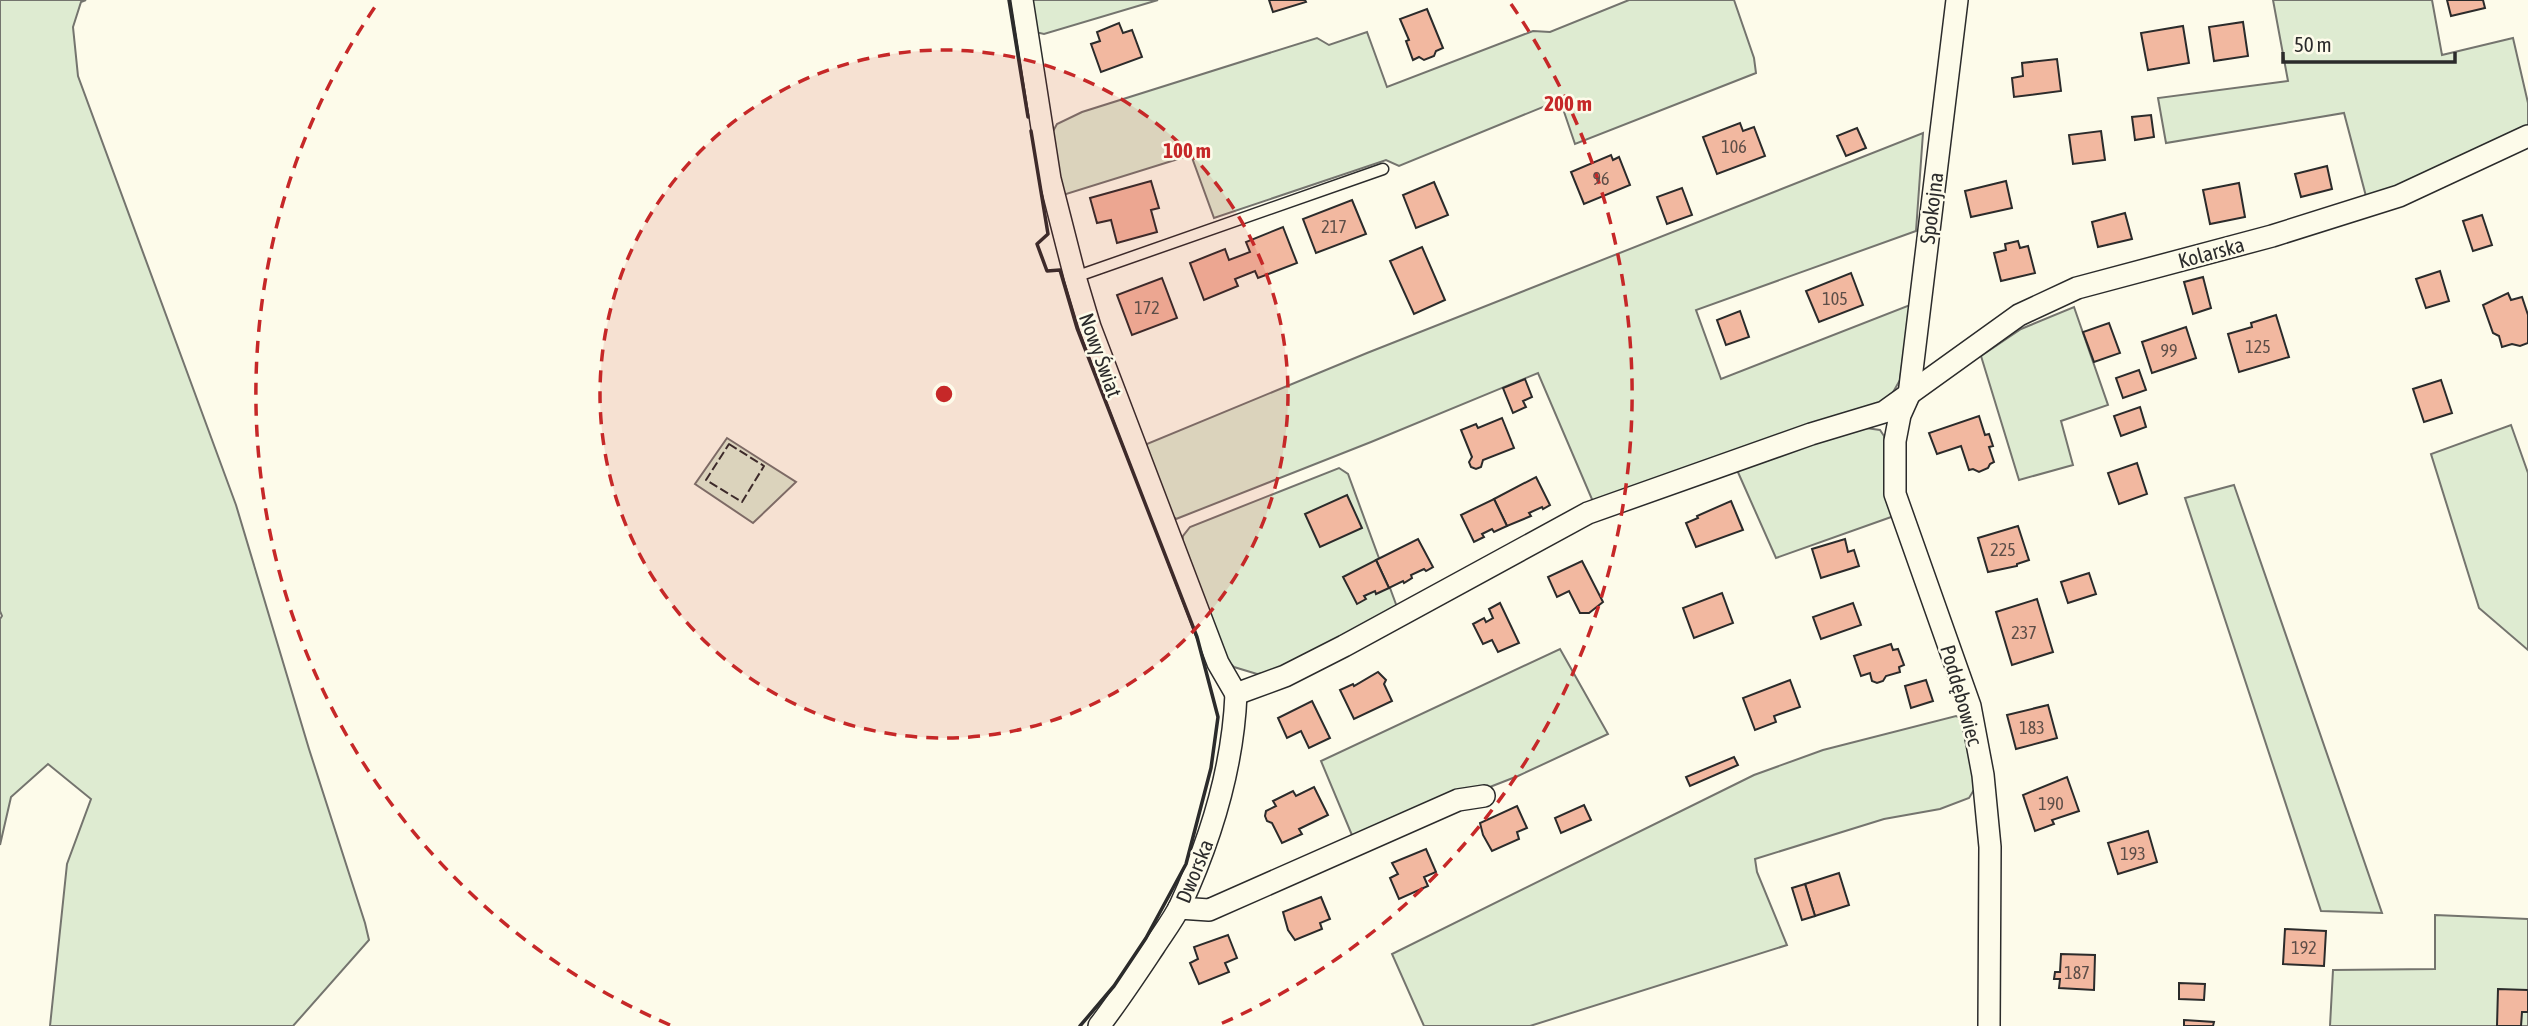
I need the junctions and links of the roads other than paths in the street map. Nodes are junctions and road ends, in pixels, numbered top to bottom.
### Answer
1 (1022, 0) edge
2 (1957, 0) edge
3 (2528, 136) edge
4 (1383, 169) dead end
5 (1075, 277) junction
6 (1909, 395) junction
7 (1900, 415) joint
8 (1236, 694) junction
9 (1484, 796) dead end
10 (1179, 908) junction
11 (1099, 1026) edge
12 (1989, 1026) edge

1 - 5 street, Nowy Świat
2 - 6 street, Spokojna
3 - 6 street, Kolarska
4 - 5 lane
5 - 8 street, Nowy Świat
6 - 7 street, Spokojna
6 - 8 street, Kolarska
7 - 12 street, Poddębowiec
8 - 10 street, Dworska
9 - 10 street
10 - 11 street, Dworska

